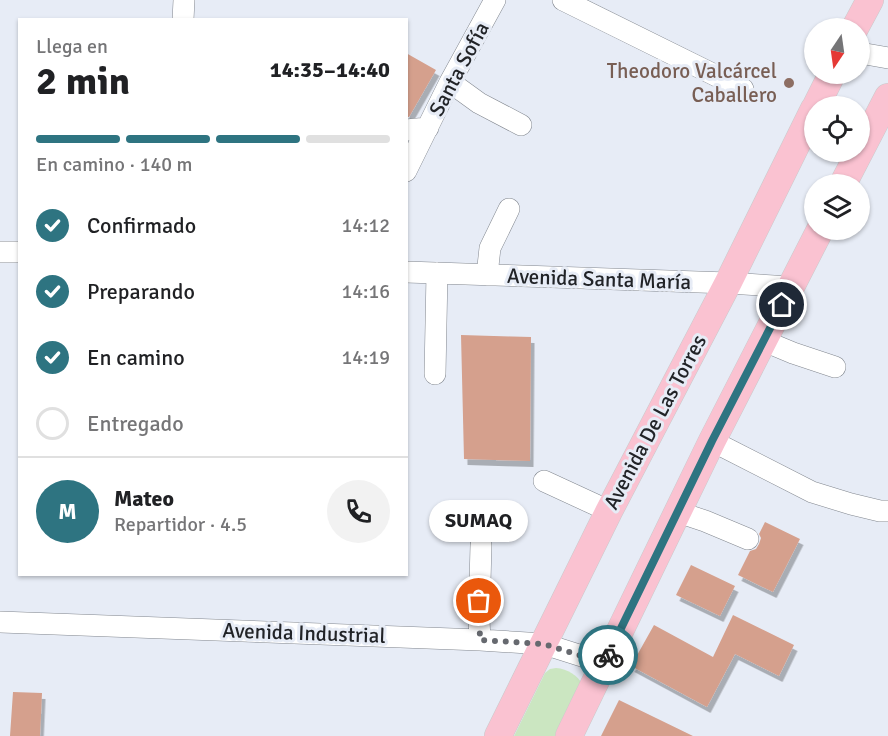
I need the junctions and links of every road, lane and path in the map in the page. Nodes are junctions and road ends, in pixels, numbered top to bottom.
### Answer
1 (184, 0) edge
2 (495, 0) edge
3 (563, 0) edge
4 (870, 0) edge
5 (183, 18) edge
6 (860, 18) edge
7 (870, 55) edge
8 (888, 58) edge
9 (450, 82) junction
10 (743, 88) dead end
11 (888, 97) edge
12 (521, 125) dead end
13 (428, 128) junction
14 (408, 130) edge
15 (804, 130) edge
16 (408, 167) edge
17 (848, 174) edge
18 (509, 209) dead end
19 (815, 240) edge
20 (0, 252) edge
21 (18, 252) edge
22 (408, 272) edge
23 (437, 273) junction
24 (487, 275) junction
25 (728, 283) junction
26 (791, 287) junction
27 (764, 340) junction
28 (835, 367) dead end
29 (435, 374) dead end
30 (712, 441) junction
31 (544, 481) dead end
32 (609, 511) junction
33 (888, 511) edge
34 (678, 512) junction
35 (748, 539) dead end
36 (481, 545) dead end
37 (0, 622) edge
38 (480, 640) junction
39 (544, 644) junction
40 (604, 663) junction
41 (498, 736) edge
42 (569, 736) edge

1 - 5 street
2 - 9 street, Santa Sofía
3 - 10 street
4 - 6 main road
7 - 8 street
9 - 12 street
9 - 13 street, Santa Sofía
11 - 17 main road
13 - 14 street
13 - 16 street, Santa Sofía
15 - 25 main road, Avenida De Las Torres
18 - 24 street
19 - 26 main road
20 - 21 street
22 - 23 street, Avenida Santa María
23 - 24 street, Avenida Santa María
23 - 29 street
24 - 25 street, Avenida Santa María
25 - 26 street, Avenida Santa María
25 - 32 main road, Avenida De Las Torres
26 - 27 main road
27 - 28 street
27 - 30 main road
30 - 33 street
30 - 34 main road
31 - 32 street
32 - 39 main road, Avenida De Las Torres
34 - 35 street
34 - 40 main road
36 - 38 street
37 - 38 street, Avenida Industrial
38 - 39 street, Avenida Industrial
39 - 40 street, Avenida Industrial
39 - 41 main road, Avenida De Las Torres
40 - 42 main road

